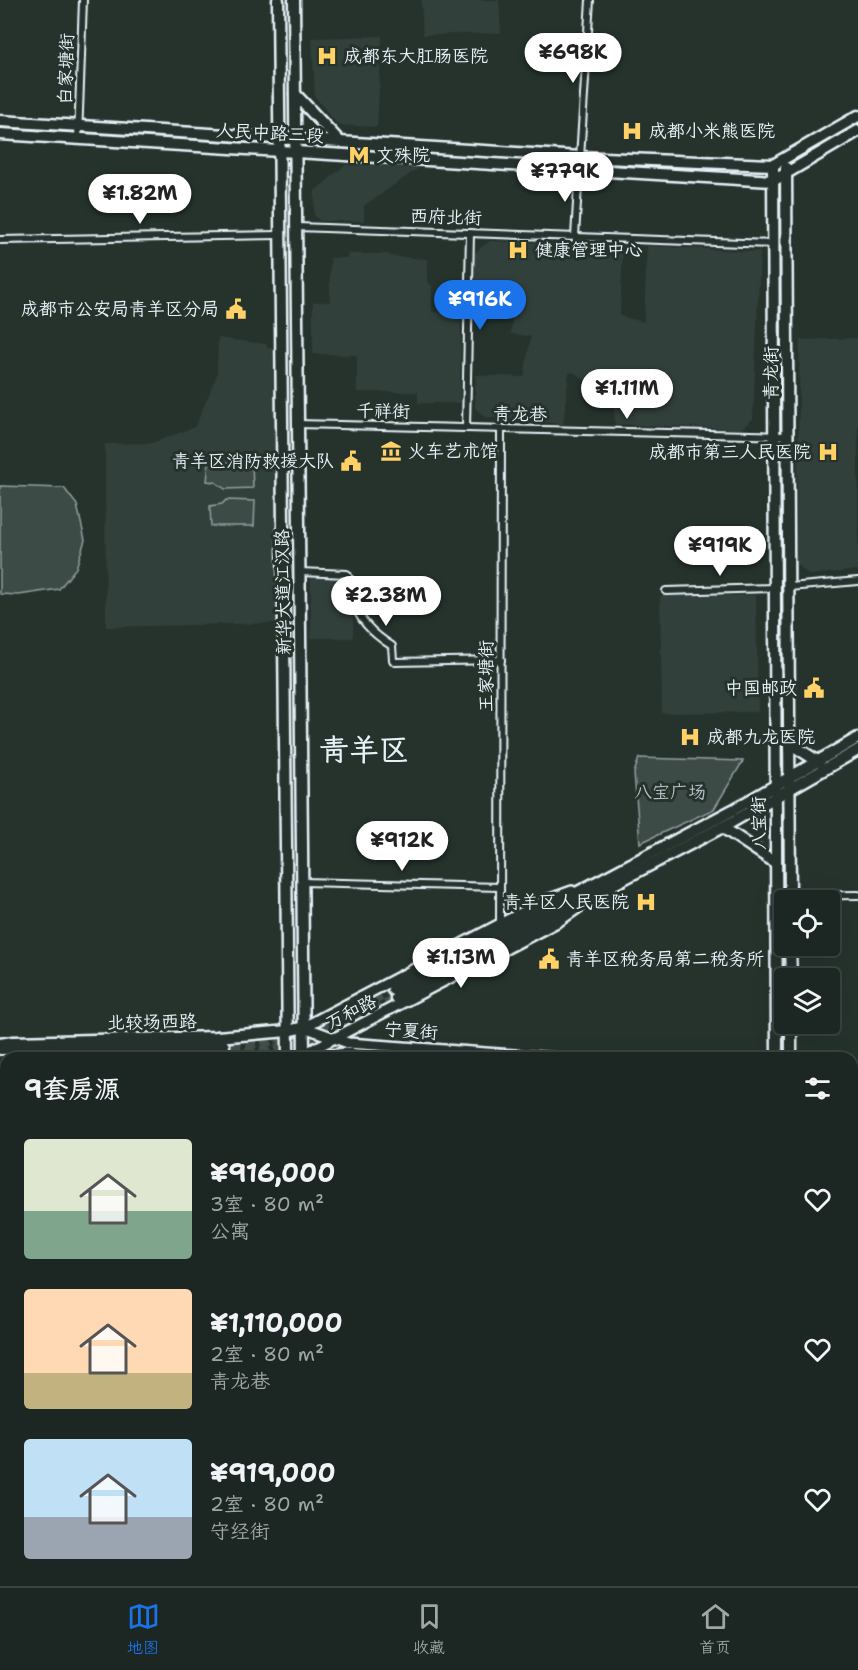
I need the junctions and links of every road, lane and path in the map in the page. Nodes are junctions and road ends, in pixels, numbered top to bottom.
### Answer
1 (83, 0) edge
2 (278, 0) edge
3 (294, 0) edge
4 (590, 0) edge
5 (295, 94) junction
6 (858, 116) edge
7 (0, 121) edge
8 (78, 125) junction
9 (858, 131) edge
10 (0, 134) edge
11 (279, 137) junction
12 (78, 139) junction
13 (296, 139) junction
14 (339, 141) junction
15 (280, 150) junction
16 (296, 151) junction
17 (580, 157) junction
18 (786, 158) junction
19 (773, 165) junction
20 (579, 170) junction
21 (787, 173) junction
22 (773, 181) junction
23 (297, 227) junction
24 (470, 233) junction
25 (280, 235) junction
26 (575, 237) junction
27 (0, 240) edge
28 (773, 244) junction
29 (298, 424) junction
30 (466, 428) junction
31 (501, 429) junction
32 (774, 436) junction
33 (788, 436) junction
34 (300, 572) junction
35 (858, 581) edge
36 (789, 587) junction
37 (775, 588) junction
38 (666, 591) dead end
39 (501, 660) junction
40 (858, 738) edge
41 (789, 743) junction
42 (858, 750) edge
43 (819, 762) junction
44 (789, 784) junction
45 (774, 786) junction
46 (774, 798) junction
47 (722, 827) junction
48 (776, 863) junction
49 (303, 882) junction
50 (500, 886) junction
51 (597, 888) junction
52 (790, 890) edge
53 (858, 895) edge
54 (840, 896) edge
55 (500, 924) junction
56 (394, 994) tunnel mouth
57 (304, 1027) junction
58 (288, 1031) junction
59 (791, 1034) edge
60 (335, 1039) junction
61 (0, 1047) edge
62 (217, 1048) edge
63 (151, 1052) edge
64 (298, 1052) edge
65 (299, 1052) edge
66 (304, 1052) edge
67 (472, 1052) edge
68 (777, 1052) edge
69 (791, 1052) edge

1 - 8 street, 白家塘街
2 - 11 main road, 新华大道江汉路
3 - 5 main road, 新华大道江汉路
4 - 17 street
5 - 13 main road, 新华大道江汉路
5 - 14 main road
6 - 18 main road
7 - 8 main road, 人民中路三段
8 - 11 main road, 人民中路三段
8 - 12 street, 白家塘街
9 - 21 main road
10 - 12 main road, 人民中路三段
11 - 13 main road, 人民中路三段
11 - 15 main road, 新华大道江汉路
12 - 15 main road, 人民中路三段
13 - 14 main road, 人民中路三段
13 - 16 main road, 新华大道江汉路
14 - 17 main road, 人民中路三段
15 - 16 main road, 人民中路三段
15 - 25 main road, 新华大道江汉路
16 - 20 main road, 人民中路三段
16 - 23 main road, 新华大道江汉路
17 - 19 main road, 人民中路三段
17 - 20 street
18 - 19 main road
18 - 21 main road, 青龙街
19 - 22 main road, 青龙街
20 - 22 main road, 人民中路三段
20 - 26 street
21 - 22 main road
21 - 33 main road, 青龙街
22 - 28 main road, 青龙街
23 - 24 street, 西府北街
23 - 29 main road, 新华大道江汉路
24 - 26 street, 西府北街
24 - 30 street
25 - 27 street
25 - 58 main road, 新华大道江汉路
26 - 28 street, 西府北街
28 - 32 main road, 青龙街
29 - 30 street, 千祥街
29 - 34 main road, 新华大道江汉路
30 - 31 street, 青龙巷
31 - 32 street, 青龙巷
31 - 39 street, 王家塘街
32 - 33 street, 青龙巷
32 - 37 main road, 青龙街
33 - 36 main road, 青龙街
34 - 39 street
34 - 49 main road, 新华大道江汉路
35 - 36 street
36 - 41 main road, 八宝街
37 - 38 street
37 - 45 main road, 八宝街
39 - 50 street, 王家塘街
40 - 43 main road
41 - 43 main road
41 - 44 main road, 八宝街
42 - 44 main road
43 - 44 main road
44 - 45 main road, 万和路
44 - 46 main road, 万和路
44 - 52 main road, 八宝街
45 - 46 main road, 八宝街
45 - 51 main road, 万和路
46 - 47 main road, 万和路
46 - 48 main road, 八宝街
47 - 48 main road
47 - 51 main road, 万和路
48 - 68 main road, 八宝街
49 - 50 street
49 - 57 main road, 新华大道江汉路
50 - 55 street, 王家塘街
51 - 55 main road, 万和路
51 - 56 main road, 万和路
51 - 60 main road, 万和路
53 - 54 street
55 - 57 main road, 万和路
57 - 58 main road, 北较场西路
57 - 60 main road, 宁夏街
57 - 65 main road, 新华大道江汉路
58 - 62 main road, 北较场西路
58 - 64 main road, 新华大道江汉路
59 - 69 main road
60 - 66 main road, 万和路
60 - 67 main road, 宁夏街
61 - 62 main road, 北较场西路
62 - 63 main road

